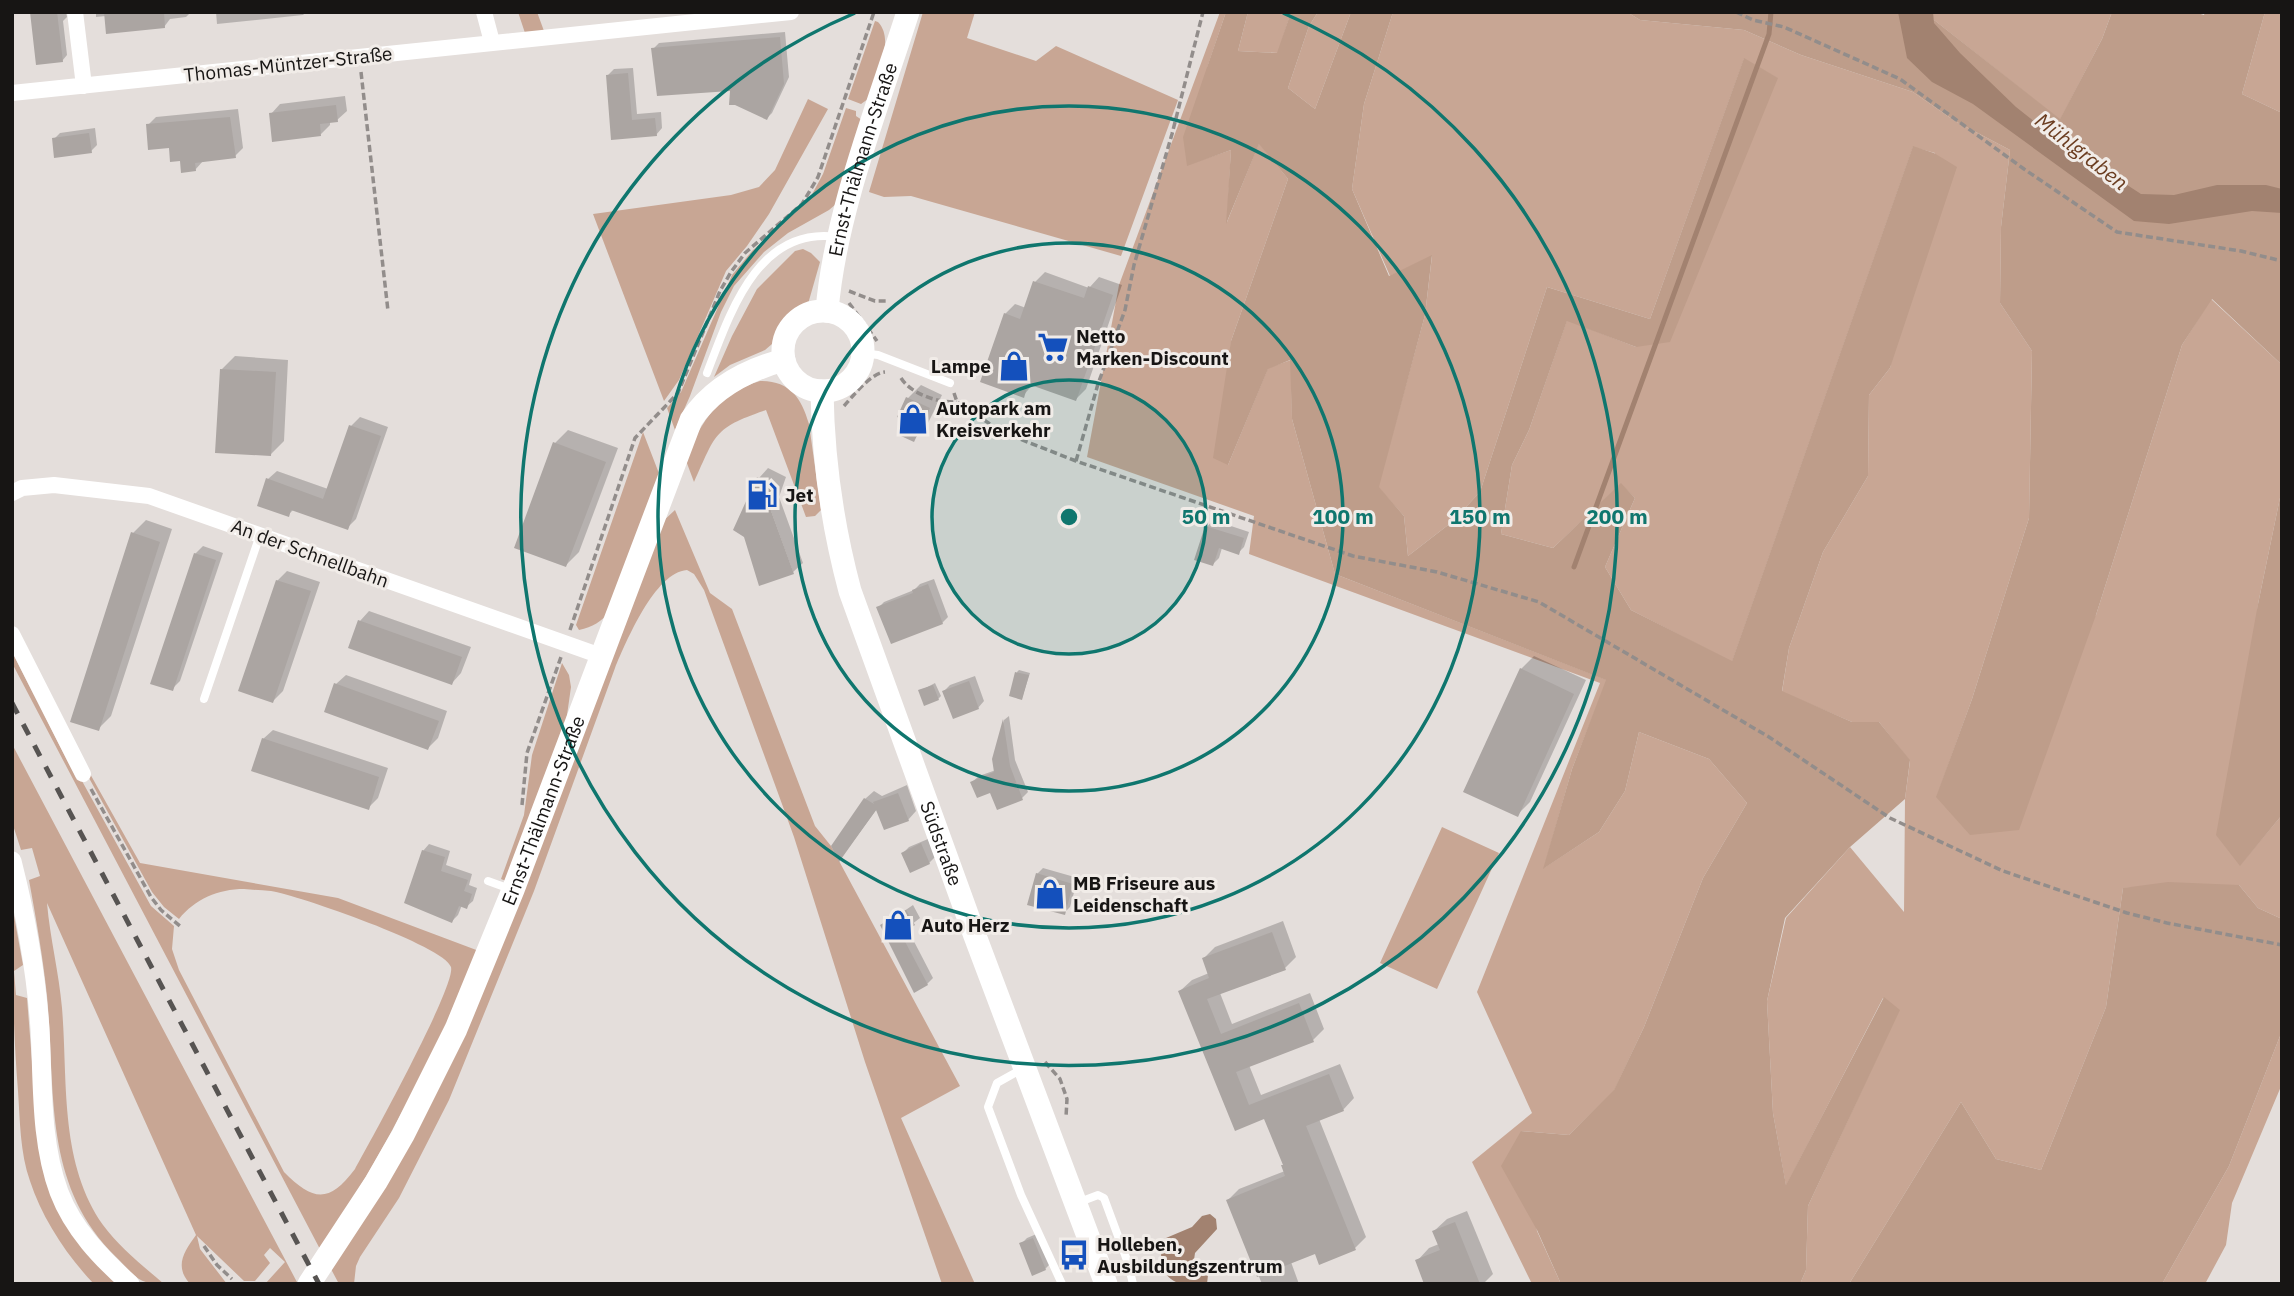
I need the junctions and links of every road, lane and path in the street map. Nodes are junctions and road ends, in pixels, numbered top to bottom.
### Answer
1 (75, 12) edge
2 (484, 12) edge
3 (791, 12) edge
4 (1203, 12) edge
5 (1736, 12) edge
6 (905, 13) edge
7 (492, 42) junction
8 (359, 56) junction
9 (84, 86) junction
10 (12, 93) edge
11 (839, 237) junction
12 (2282, 261) edge
13 (887, 301) dead end
14 (388, 311) dead end
15 (827, 311) junction
16 (862, 353) junction
17 (890, 359) junction
18 (784, 360) junction
19 (887, 372) junction
20 (708, 373) dead end
21 (950, 383) joint
22 (822, 391) junction
23 (957, 402) junction
24 (843, 407) dead end
25 (1076, 461) junction
26 (12, 493) edge
27 (260, 535) junction
28 (12, 634) edge
29 (601, 656) junction
30 (204, 699) dead end
31 (83, 775) joint
32 (12, 861) edge
33 (488, 881) dead end
34 (513, 890) junction
35 (180, 926) dead end
36 (2282, 945) edge
37 (1026, 1066) junction
38 (1077, 1204) junction
39 (204, 1247) dead end
40 (232, 1279) dead end
41 (130, 1284) edge
42 (309, 1284) edge
43 (1062, 1284) edge
44 (1106, 1284) edge
45 (1133, 1284) edge

1 - 9 street
2 - 7 street
3 - 7 street, Thomas-Müntzer-Straße
4 - 25 path
5 - 12 path
6 - 11 main road, Ernst-Thälmann-Straße
7 - 8 street, Thomas-Müntzer-Straße
8 - 9 street, Thomas-Müntzer-Straße
8 - 14 path
9 - 10 street, Thomas-Müntzer-Straße
11 - 15 main road, Ernst-Thälmann-Straße
11 - 20 lane
13 - 17 path
15 - 16 main road
15 - 18 main road
16 - 17 lane
16 - 22 main road
17 - 19 path
17 - 21 lane
18 - 22 main road
18 - 29 main road, Ernst-Thälmann-Straße
19 - 23 path
19 - 24 path
21 - 23 path
22 - 37 main road, Südstraße
23 - 25 path
25 - 36 path
26 - 27 street, An der Schnellbahn
27 - 29 street, An der Schnellbahn
27 - 30 lane
28 - 31 street
29 - 34 main road, Ernst-Thälmann-Straße
31 - 35 path
32 - 41 street
33 - 34 lane
34 - 42 main road, Ernst-Thälmann-Straße
37 - 38 main road, Südstraße
37 - 43 lane
38 - 44 main road, Südstraße
38 - 45 lane
39 - 40 path

